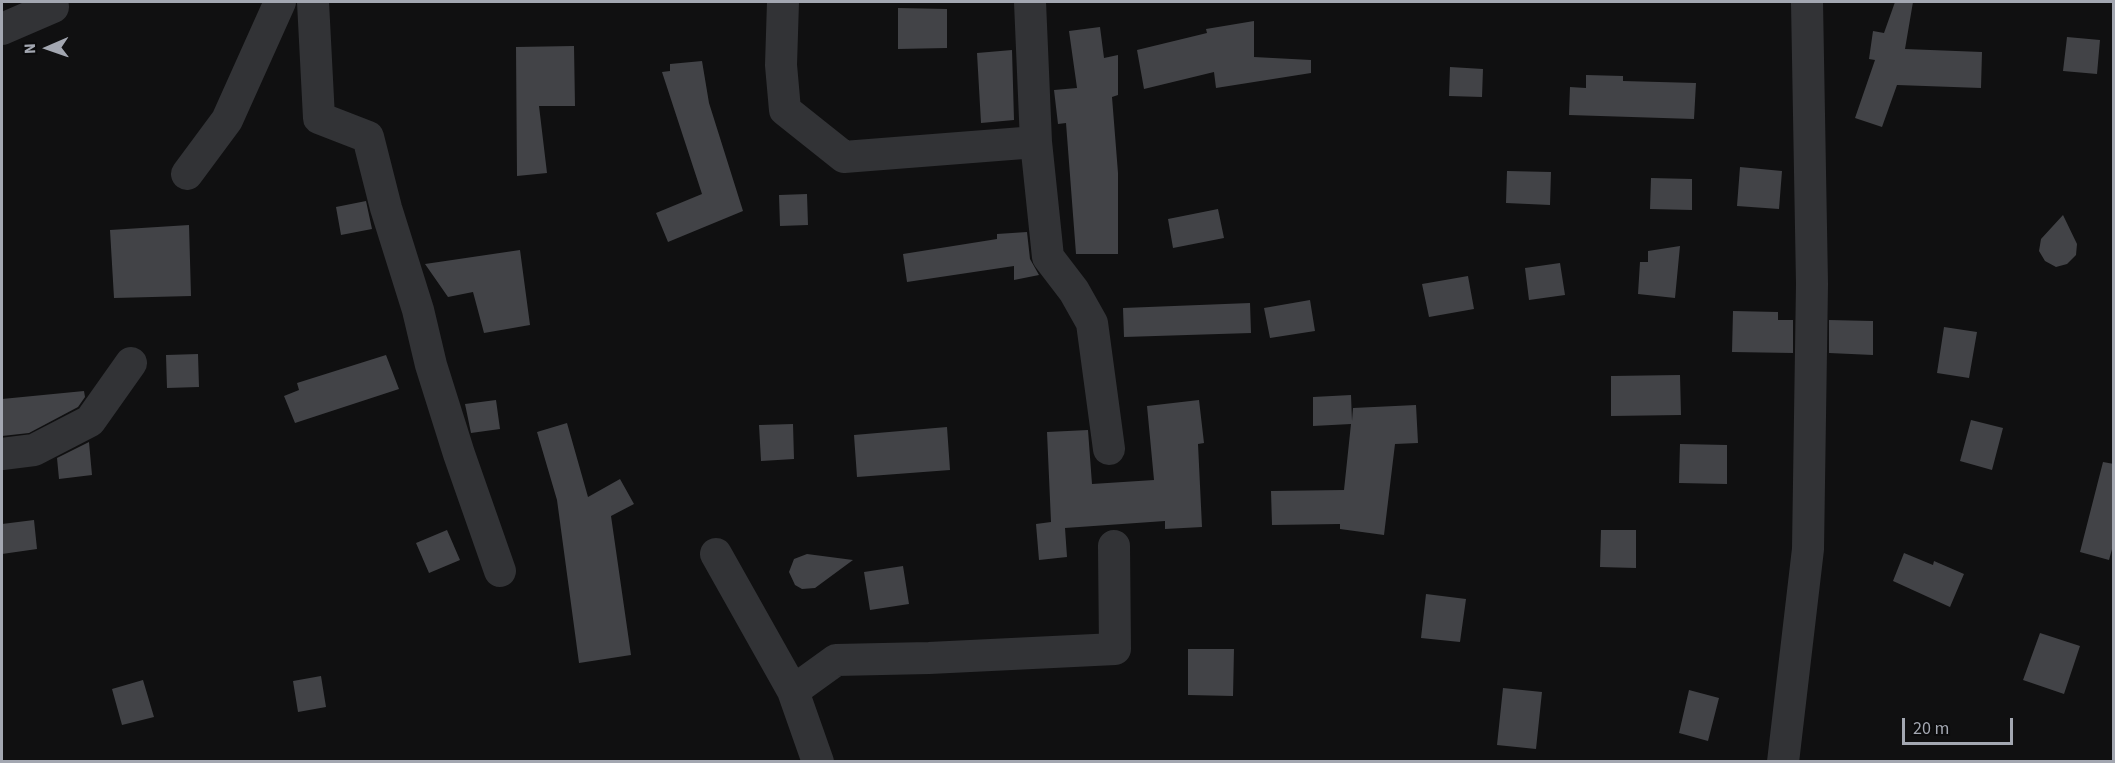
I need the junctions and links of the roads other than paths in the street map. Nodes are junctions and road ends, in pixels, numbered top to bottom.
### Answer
1 (52, 2) edge
2 (280, 2) edge
3 (313, 2) edge
4 (783, 2) edge
5 (1030, 2) edge
6 (1807, 2) edge
7 (2, 29) edge
8 (1036, 142) junction
9 (187, 174) dead end
10 (131, 363) dead end
11 (1109, 449) dead end
12 (2, 454) edge
13 (1114, 546) dead end
14 (716, 554) dead end
15 (500, 571) dead end
16 (794, 691) junction
17 (818, 762) edge
18 (1783, 762) edge

1 - 7 street
2 - 9 street
3 - 15 street
4 - 8 street
5 - 8 street
6 - 18 street
8 - 11 street
10 - 12 street
13 - 16 street
14 - 16 street
16 - 17 street

